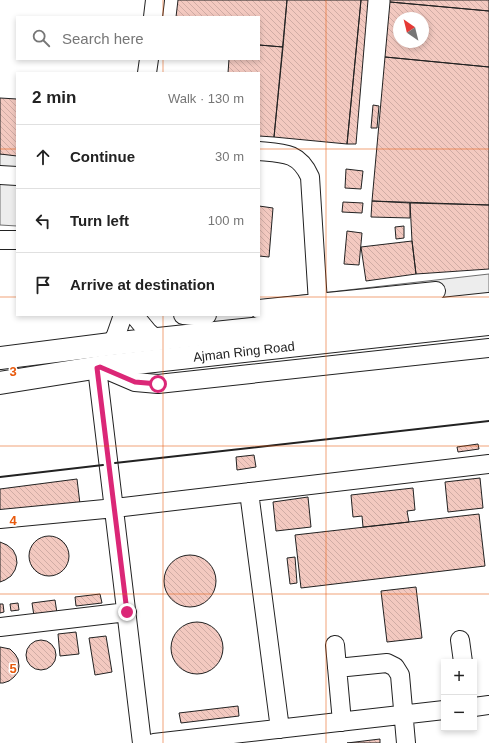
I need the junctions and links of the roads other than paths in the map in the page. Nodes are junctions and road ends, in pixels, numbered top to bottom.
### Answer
1 (155, 0) edge
2 (153, 16) edge
3 (149, 60) edge
4 (147, 72) edge
5 (260, 151) edge
6 (0, 175) edge
7 (16, 176) edge
8 (0, 240) edge
9 (16, 240) edge
10 (436, 290) dead end
11 (318, 303) junction
12 (489, 304) edge
13 (260, 310) edge
14 (123, 316) edge
15 (135, 316) edge
16 (489, 324) edge
17 (157, 340) junction
18 (111, 344) junction
19 (489, 348) edge
20 (0, 358) edge
21 (99, 367) junction
22 (0, 383) edge
23 (489, 464) edge
24 (250, 492) junction
25 (115, 508) junction
26 (0, 519) edge
27 (127, 612) junction
28 (0, 627) edge
29 (460, 640) dead end
30 (335, 646) dead end
31 (463, 659) edge
32 (337, 668) junction
33 (489, 705) edge
34 (477, 707) edge
35 (441, 710) edge
36 (403, 715) junction
37 (342, 722) junction
38 (280, 729) junction
39 (142, 743) edge
40 (154, 743) edge
41 (406, 743) edge

1 - 2 street
3 - 4 street
5 - 11 street
6 - 7 street
8 - 9 street
10 - 11 street
11 - 13 street
12 - 17 main road, Ajman Ring Road
14 - 18 street
15 - 17 street
16 - 21 main road, Ajman Ring Road
17 - 18 main road, Ajman Ring Road
18 - 20 main road, Ajman Ring Road
19 - 21 street
21 - 22 main road, Ajman Ring Road
21 - 25 street
23 - 24 street
24 - 25 street
24 - 38 street
25 - 26 street
25 - 27 street
27 - 28 street
27 - 39 street
29 - 31 street
30 - 32 street
32 - 36 street
32 - 37 street
33 - 34 street
35 - 36 street
36 - 37 street
36 - 41 street
37 - 38 street
38 - 40 street

